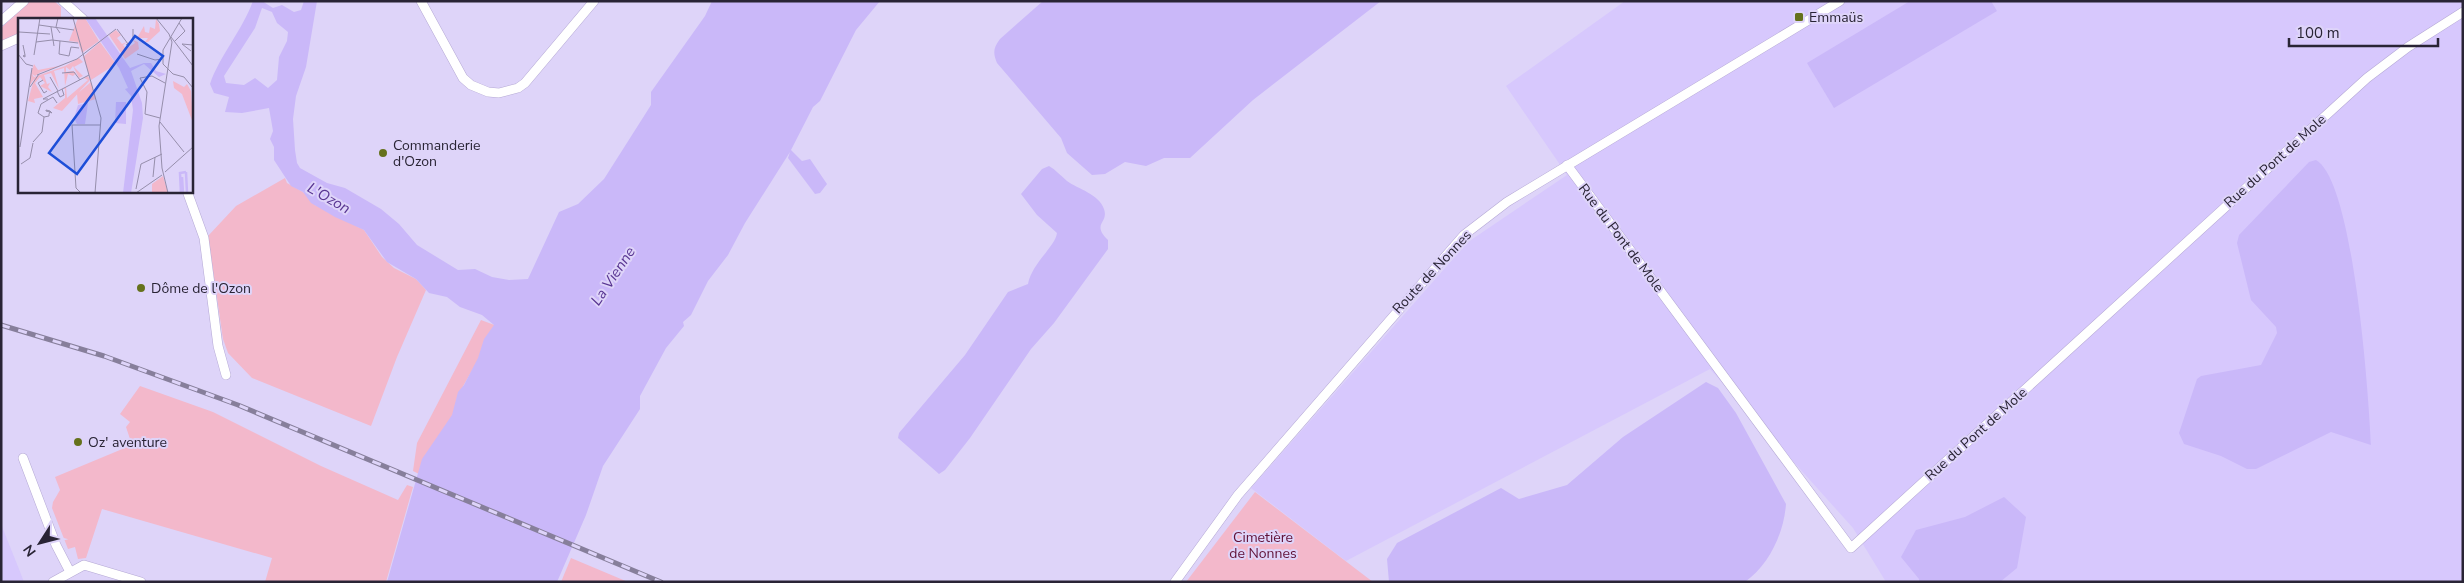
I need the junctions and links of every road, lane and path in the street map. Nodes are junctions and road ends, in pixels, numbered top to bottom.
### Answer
1 (24, 1) edge
2 (63, 1) edge
3 (421, 1) edge
4 (1840, 1) edge
5 (589, 3) edge
6 (2463, 12) edge
7 (80, 17) edge
8 (1, 22) edge
9 (18, 38) edge
10 (1, 46) edge
11 (1568, 165) junction
12 (187, 192) edge
13 (226, 375) dead end
14 (24, 458) dead end
15 (70, 572) junction
16 (53, 582) edge
17 (141, 582) edge
18 (1176, 582) edge

1 - 8 street
2 - 7 street
3 - 5 street
4 - 11 street, Route de Nonnes
6 - 11 street, Rue du Pont de Mole
9 - 10 street
11 - 18 street, Route de Nonnes
12 - 13 street
14 - 15 street
15 - 16 street
15 - 17 street

